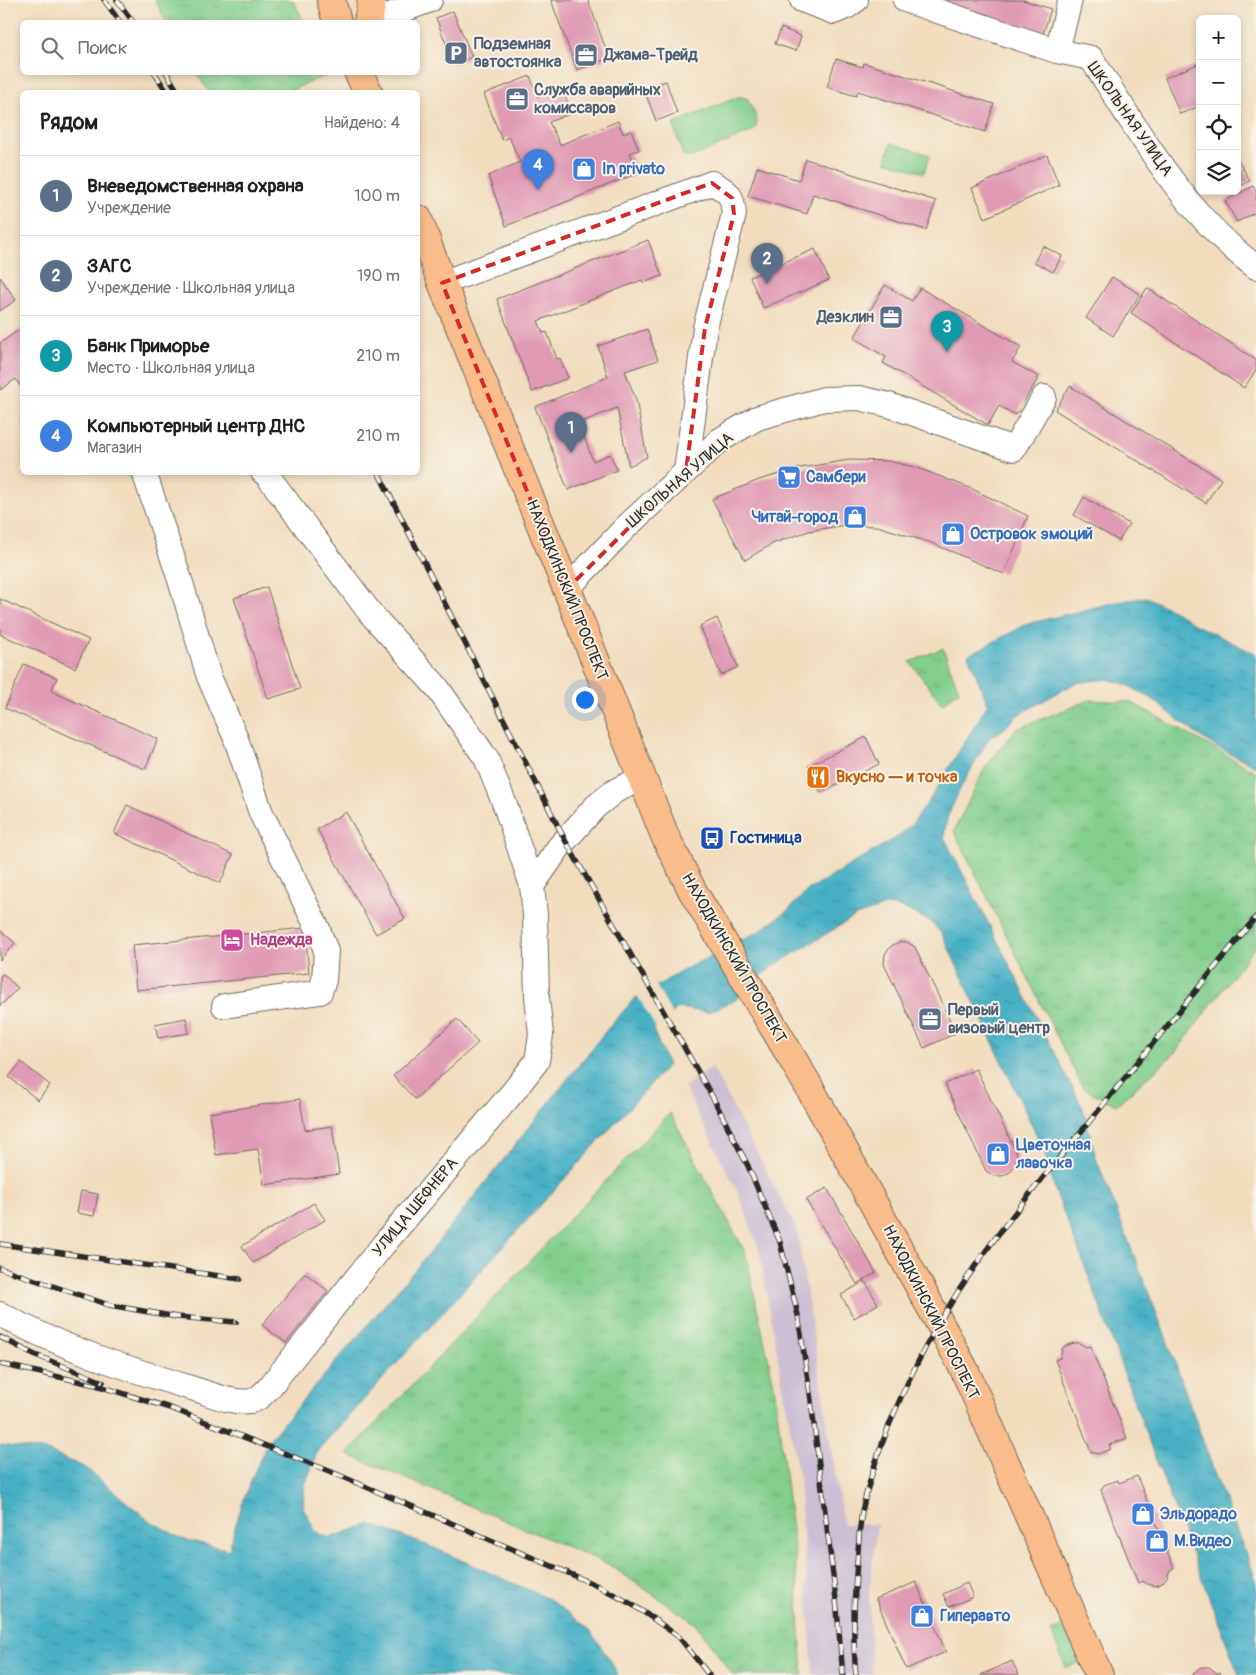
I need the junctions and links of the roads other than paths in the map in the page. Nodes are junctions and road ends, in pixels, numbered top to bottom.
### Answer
1 (321, 0) edge
2 (332, 0) edge
3 (372, 0) edge
4 (430, 0) edge
5 (802, 0) edge
6 (856, 0) edge
7 (905, 0) edge
8 (1070, 0) edge
9 (332, 20) edge
10 (337, 20) edge
11 (368, 20) edge
12 (380, 20) edge
13 (1057, 51) junction
14 (360, 75) edge
15 (369, 75) edge
16 (367, 90) edge
17 (372, 90) edge
18 (420, 223) edge
19 (1256, 267) edge
20 (442, 283) junction
21 (1044, 397) dead end
22 (686, 472) junction
23 (145, 475) edge
24 (267, 475) edge
25 (567, 589) junction
26 (642, 778) junction
27 (532, 886) junction
28 (224, 1006) dead end
29 (0, 1314) edge
30 (1099, 1675) edge

1 - 9 street
2 - 10 main road
3 - 11 main road
4 - 12 street
5 - 6 street
7 - 13 street, ШКОЛЬНАЯ УЛИЦА
8 - 13 street
13 - 19 street, ШКОЛЬНАЯ УЛИЦА
14 - 16 main road
15 - 17 main road
18 - 20 main road, НАХОДКИНСКИЙ ПРОСПЕКТ
20 - 22 street
20 - 25 main road, НАХОДКИНСКИЙ ПРОСПЕКТ
21 - 22 street, ШКОЛЬНАЯ УЛИЦА
22 - 25 street, ШКОЛЬНАЯ УЛИЦА
23 - 28 street
24 - 27 street, УЛИЦА ШЕФНЕРА
25 - 26 main road, НАХОДКИНСКИЙ ПРОСПЕКТ
26 - 27 street
26 - 30 main road, НАХОДКИНСКИЙ ПРОСПЕКТ
27 - 29 street, УЛИЦА ШЕФНЕРА

